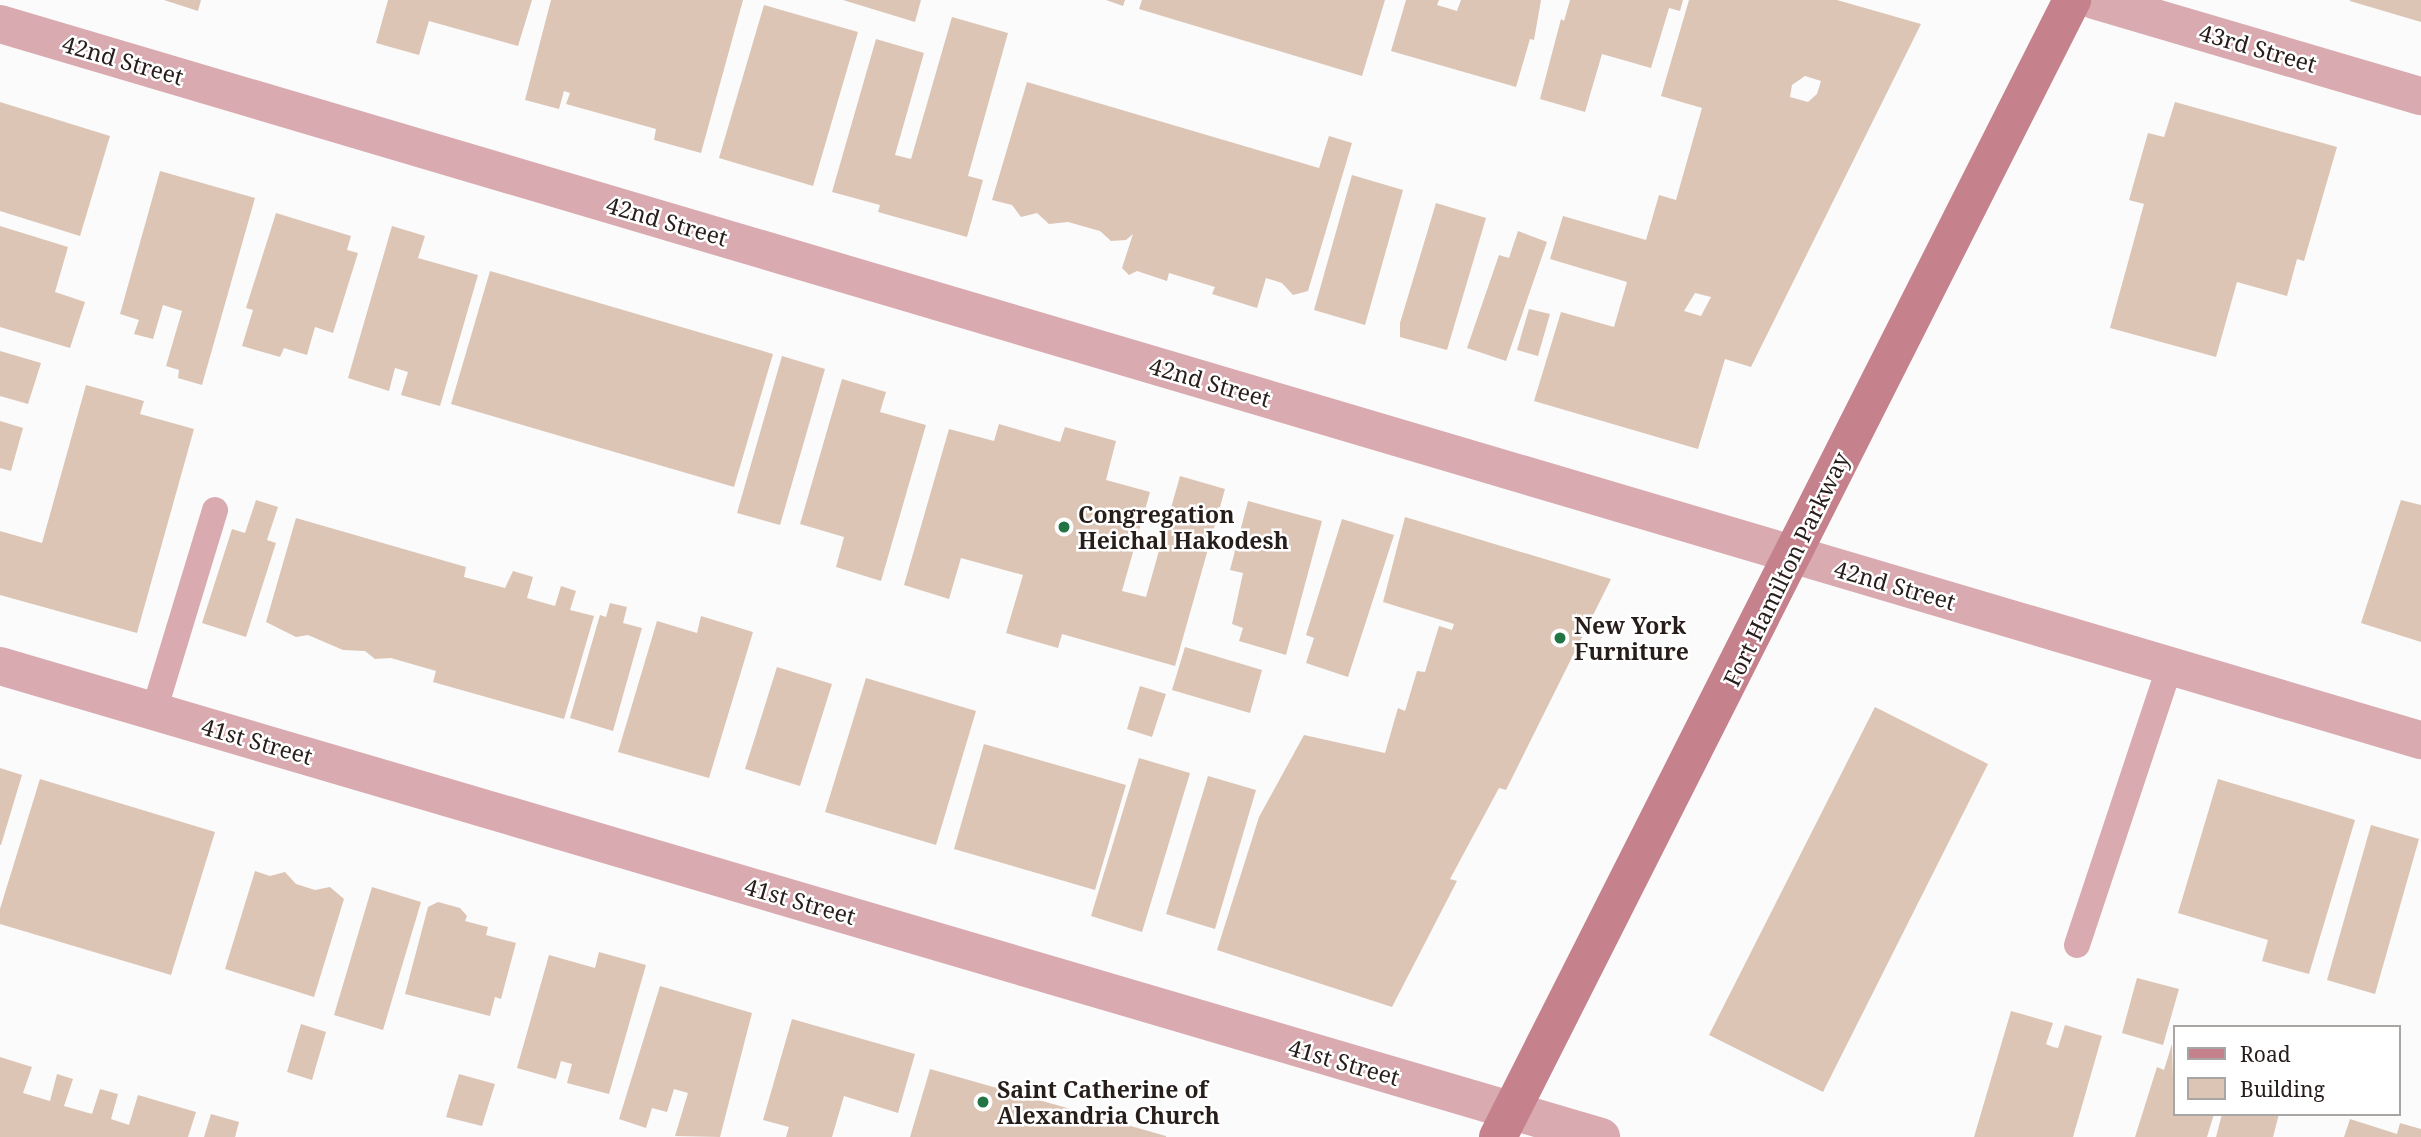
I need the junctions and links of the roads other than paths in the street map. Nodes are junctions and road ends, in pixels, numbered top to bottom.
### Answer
1 (2072, 0) edge
2 (2094, 0) edge
3 (0, 24) edge
4 (2421, 96) edge
5 (215, 510) dead end
6 (1792, 554) junction
7 (2170, 665) junction
8 (0, 666) edge
9 (154, 711) junction
10 (2421, 740) edge
11 (2077, 945) dead end
12 (1505, 1124) edge
13 (1601, 1137) edge

1 - 6 main road, Fort Hamilton Parkway
2 - 4 street, 43rd Street
3 - 6 street, 42nd Street
5 - 9 lane
6 - 7 street, 42nd Street
6 - 12 main road, Fort Hamilton Parkway
7 - 10 street, 42nd Street
7 - 11 lane
8 - 9 street, 41st Street
9 - 12 street, 41st Street
12 - 13 street, 41st Street

